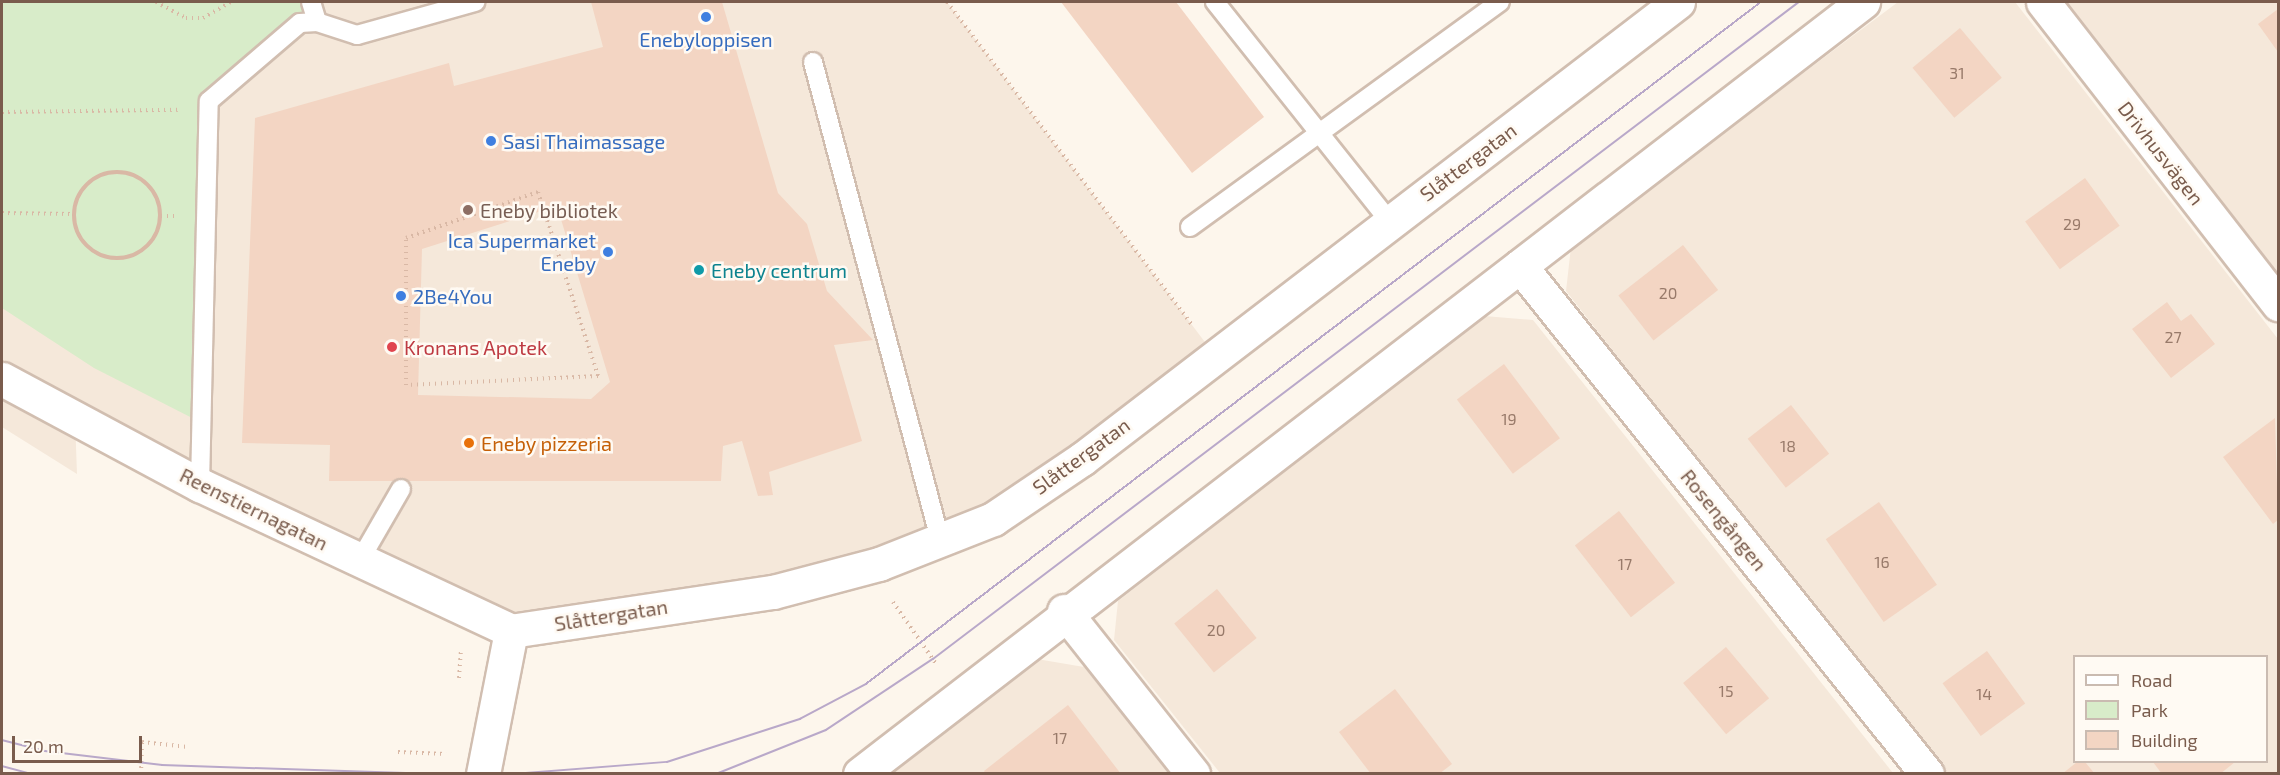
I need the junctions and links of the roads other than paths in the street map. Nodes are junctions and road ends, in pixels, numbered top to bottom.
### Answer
1 (311, 2) edge
2 (475, 2) edge
3 (1215, 2) edge
4 (1500, 2) edge
5 (1678, 2) edge
6 (1863, 2) edge
7 (2043, 2) edge
8 (317, 22) junction
9 (813, 62) dead end
10 (1318, 135) junction
11 (1390, 222) junction
12 (1190, 227) dead end
13 (1520, 266) junction
14 (2278, 304) edge
15 (2, 379) edge
16 (200, 485) junction
17 (401, 489) dead end
18 (940, 540) junction
19 (360, 560) junction
20 (1064, 611) junction
21 (511, 631) junction
22 (483, 774) edge
23 (860, 774) edge
24 (1194, 774) edge
25 (1928, 774) edge

1 - 8 lane
2 - 8 lane
3 - 10 lane
4 - 10 lane
5 - 11 street, Slåttergatan
6 - 13 street
7 - 14 street, Drivhusvägen
8 - 16 lane
9 - 18 lane
10 - 11 lane
10 - 12 lane
11 - 18 street, Slåttergatan
13 - 20 street
13 - 25 street, Rosengången
15 - 16 street, Reenstiernagatan
16 - 19 street, Reenstiernagatan
17 - 19 lane
18 - 21 street, Slåttergatan
19 - 21 street, Reenstiernagatan
20 - 23 street
20 - 24 street
21 - 22 street

